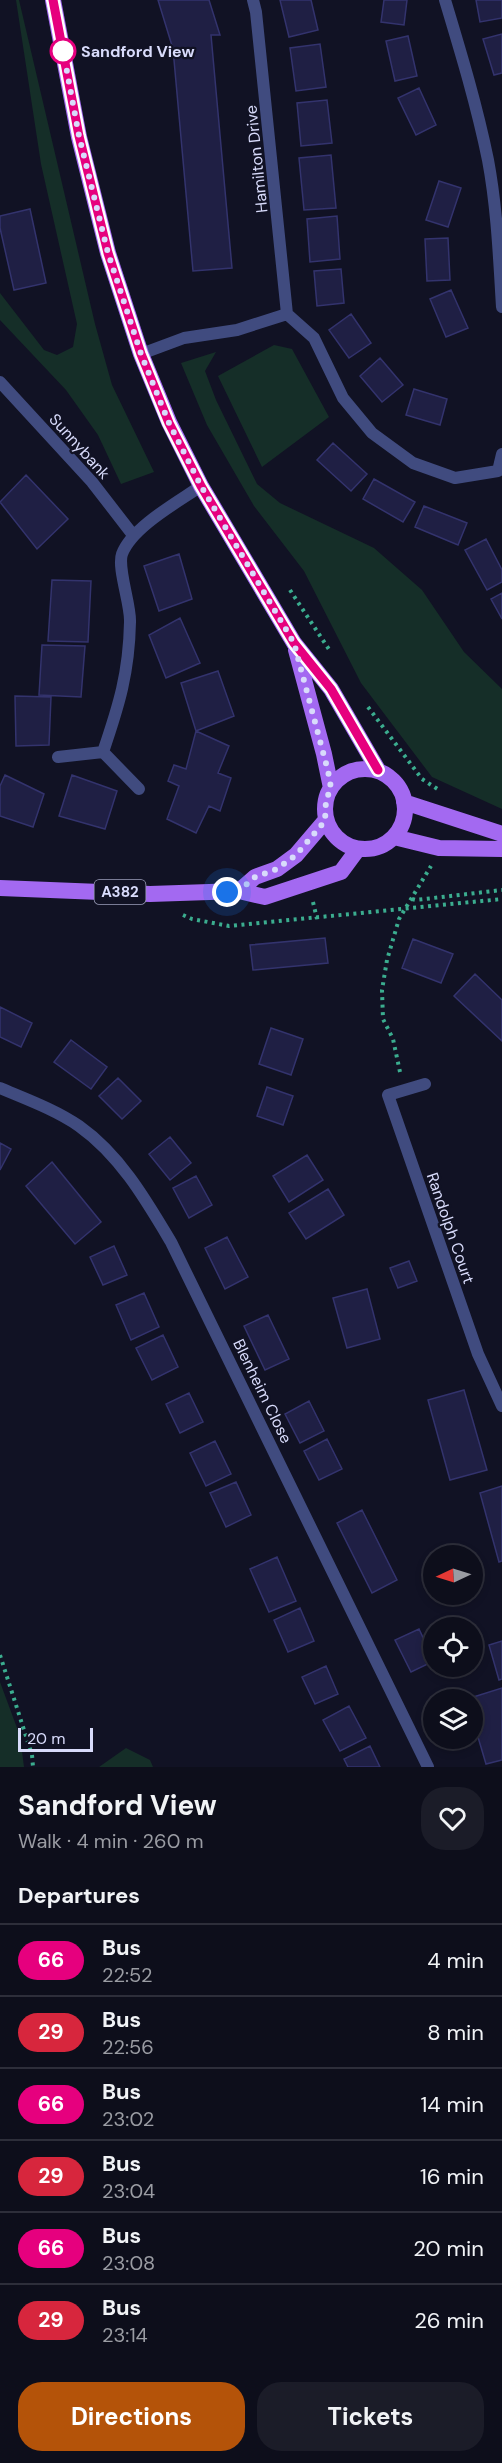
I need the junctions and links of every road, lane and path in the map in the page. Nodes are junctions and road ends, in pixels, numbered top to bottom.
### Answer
1 (53, 0) edge
2 (253, 0) edge
3 (445, 0) edge
4 (502, 307) edge
5 (287, 314) junction
6 (141, 354) junction
7 (0, 382) edge
8 (502, 454) edge
9 (500, 475) edge
10 (201, 486) junction
11 (133, 535) junction
12 (284, 580) dead end
13 (294, 643) junction
14 (333, 656) dead end
15 (364, 702) dead end
16 (103, 752) junction
17 (58, 757) dead end
18 (378, 770) junction
19 (331, 788) junction
20 (139, 789) dead end
21 (441, 791) dead end
22 (404, 802) junction
23 (325, 821) junction
24 (502, 834) edge
25 (394, 837) junction
26 (358, 849) junction
27 (502, 849) edge
28 (0, 888) edge
29 (502, 890) edge
30 (239, 891) junction
31 (426, 1084) dead end
32 (0, 1088) edge
33 (405, 1090) junction
34 (502, 1406) edge
35 (0, 1655) edge
36 (33, 1767) edge
37 (428, 1767) edge

1 - 6 main road
2 - 5 street, Hamilton Drive
3 - 4 street
5 - 6 street
5 - 9 street
6 - 10 main road
7 - 11 street, Sunnybank
8 - 9 street
10 - 11 street
10 - 13 main road
11 - 16 street
12 - 14 path
13 - 18 main road
13 - 19 main road
15 - 21 path
16 - 17 street
16 - 20 street
18 - 19 main road
18 - 22 main road
19 - 23 main road
22 - 24 main road
22 - 25 main road
23 - 26 main road
23 - 30 main road
25 - 26 main road
25 - 27 main road
26 - 30 main road, A382
28 - 30 main road, A382
29 - 33 path
31 - 33 street
32 - 37 street, Blenheim Close
33 - 34 street, Randolph Court
35 - 36 path

